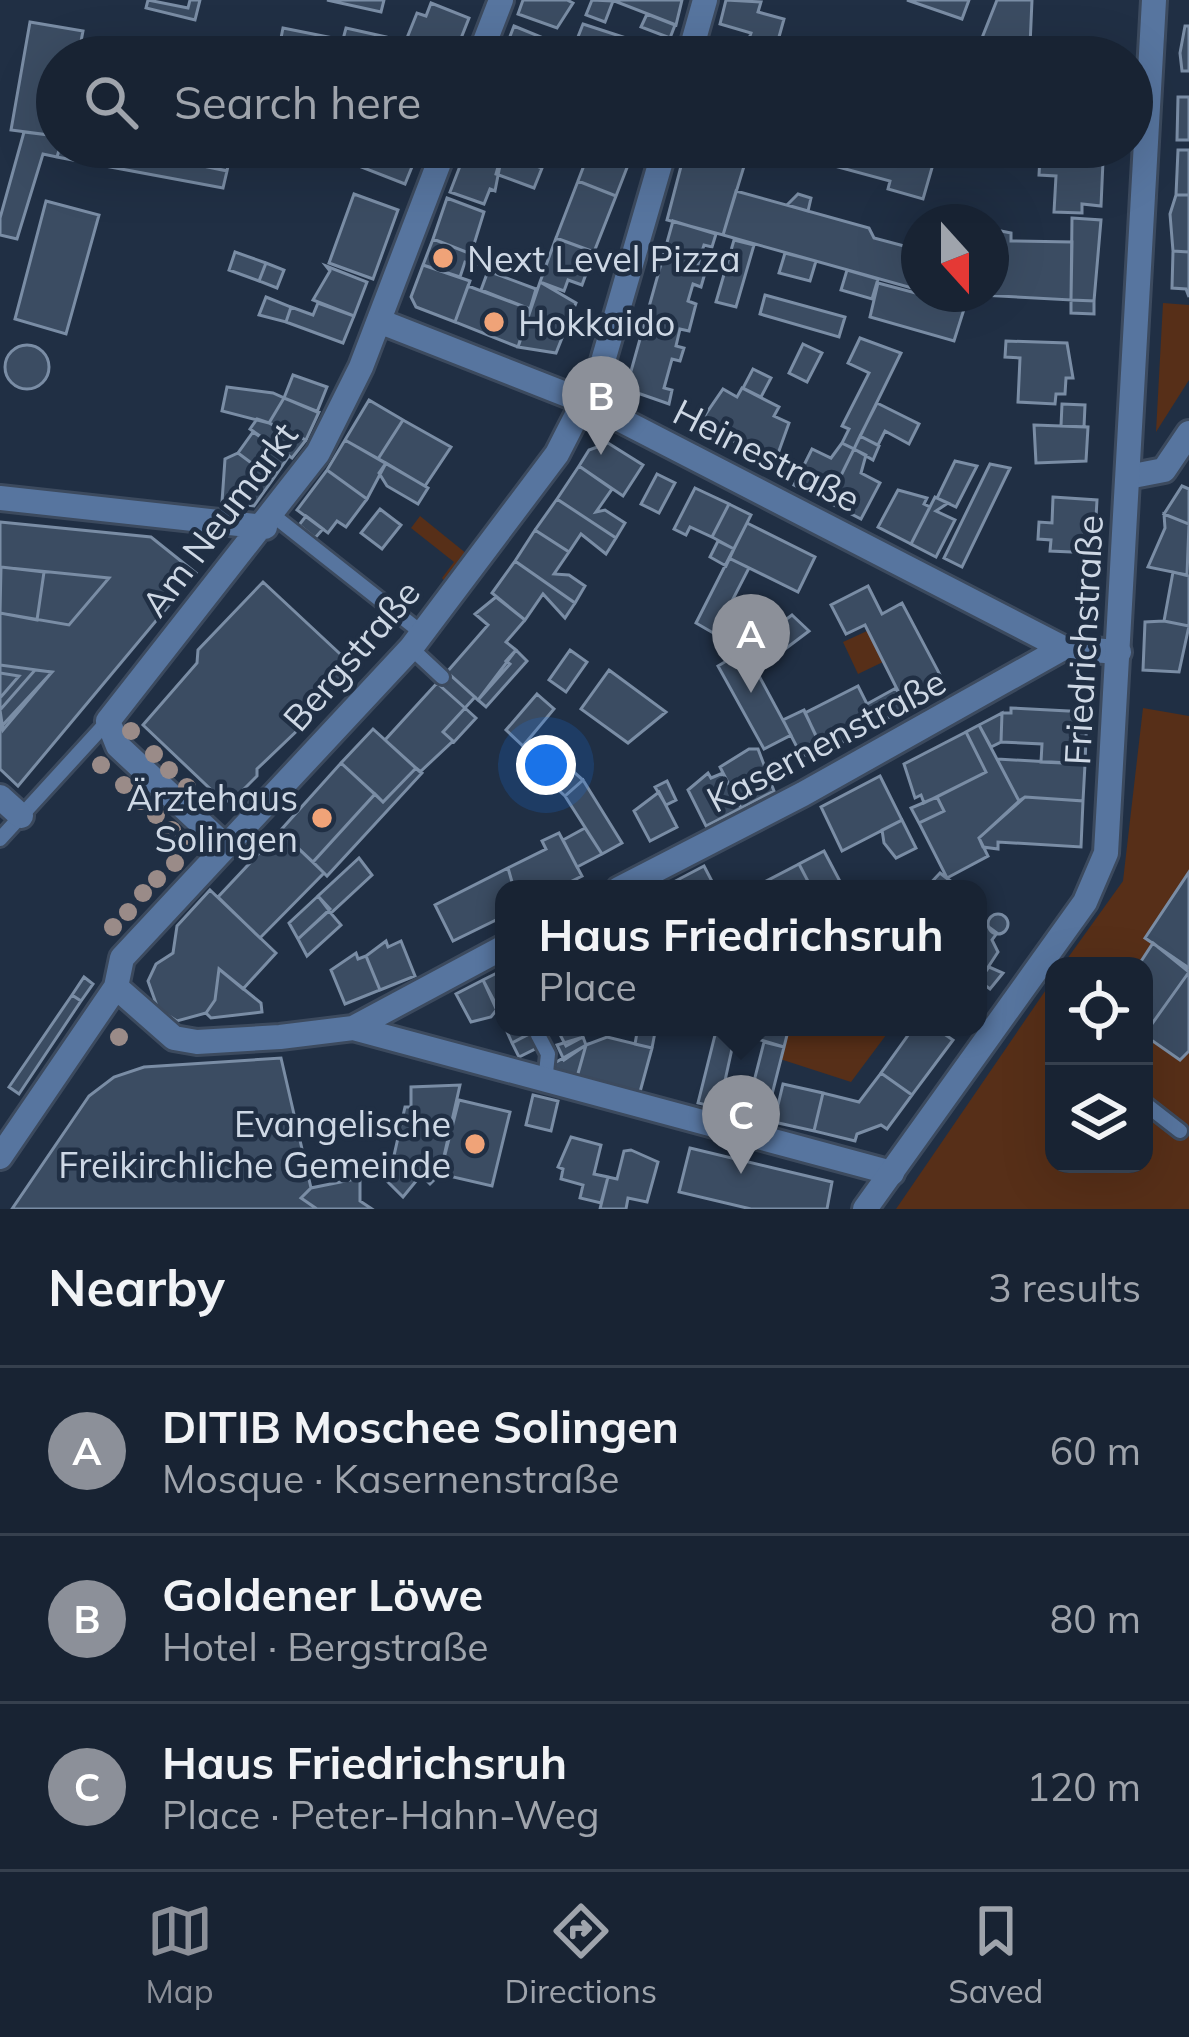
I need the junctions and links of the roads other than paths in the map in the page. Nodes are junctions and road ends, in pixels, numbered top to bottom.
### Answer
1 (501, 0) edge
2 (704, 0) edge
3 (1154, 0) edge
4 (487, 36) edge
5 (695, 36) edge
6 (1152, 36) edge
7 (438, 168) edge
8 (659, 168) edge
9 (1145, 168) edge
10 (379, 321) junction
11 (588, 404) junction
12 (1189, 433) edge
13 (1128, 477) junction
14 (0, 498) edge
15 (270, 522) junction
16 (416, 640) junction
17 (1064, 648) junction
18 (1119, 652) junction
19 (442, 677) dead end
20 (108, 721) junction
21 (0, 797) edge
22 (21, 817) junction
23 (0, 838) edge
24 (226, 847) junction
25 (636, 880) edge
26 (495, 952) edge
27 (116, 987) junction
28 (353, 1028) junction
29 (539, 1036) edge
30 (545, 1082) junction
31 (1153, 1110) edge
32 (1180, 1131) dead end
33 (0, 1156) edge
34 (892, 1173) junction
35 (866, 1209) edge

1 - 4 street
2 - 5 street
3 - 6 street, Friedrichstraße
7 - 10 street, Am Neumarkt
8 - 11 street, Bergstraße
9 - 13 street, Friedrichstraße
10 - 11 street, Heinestraße
10 - 15 street, Am Neumarkt
11 - 16 street, Bergstraße
11 - 17 street, Heinestraße
12 - 13 street
13 - 18 street, Friedrichstraße
14 - 15 street
15 - 16 lane
15 - 20 street, Am Neumarkt
16 - 19 lane
16 - 24 street, Bergstraße
17 - 18 street, Heinestraße
17 - 25 street, Kasernenstraße
18 - 34 street, Friedrichstraße
20 - 22 lane, Am Neumarkt
20 - 24 street
21 - 22 street
22 - 23 lane, Am Neumarkt
24 - 27 street, Bergstraße
26 - 28 street
27 - 28 street
27 - 33 street, Bergstraße
28 - 30 street
29 - 30 lane
30 - 34 street
31 - 32 lane
34 - 35 street, Friedrichstraße

